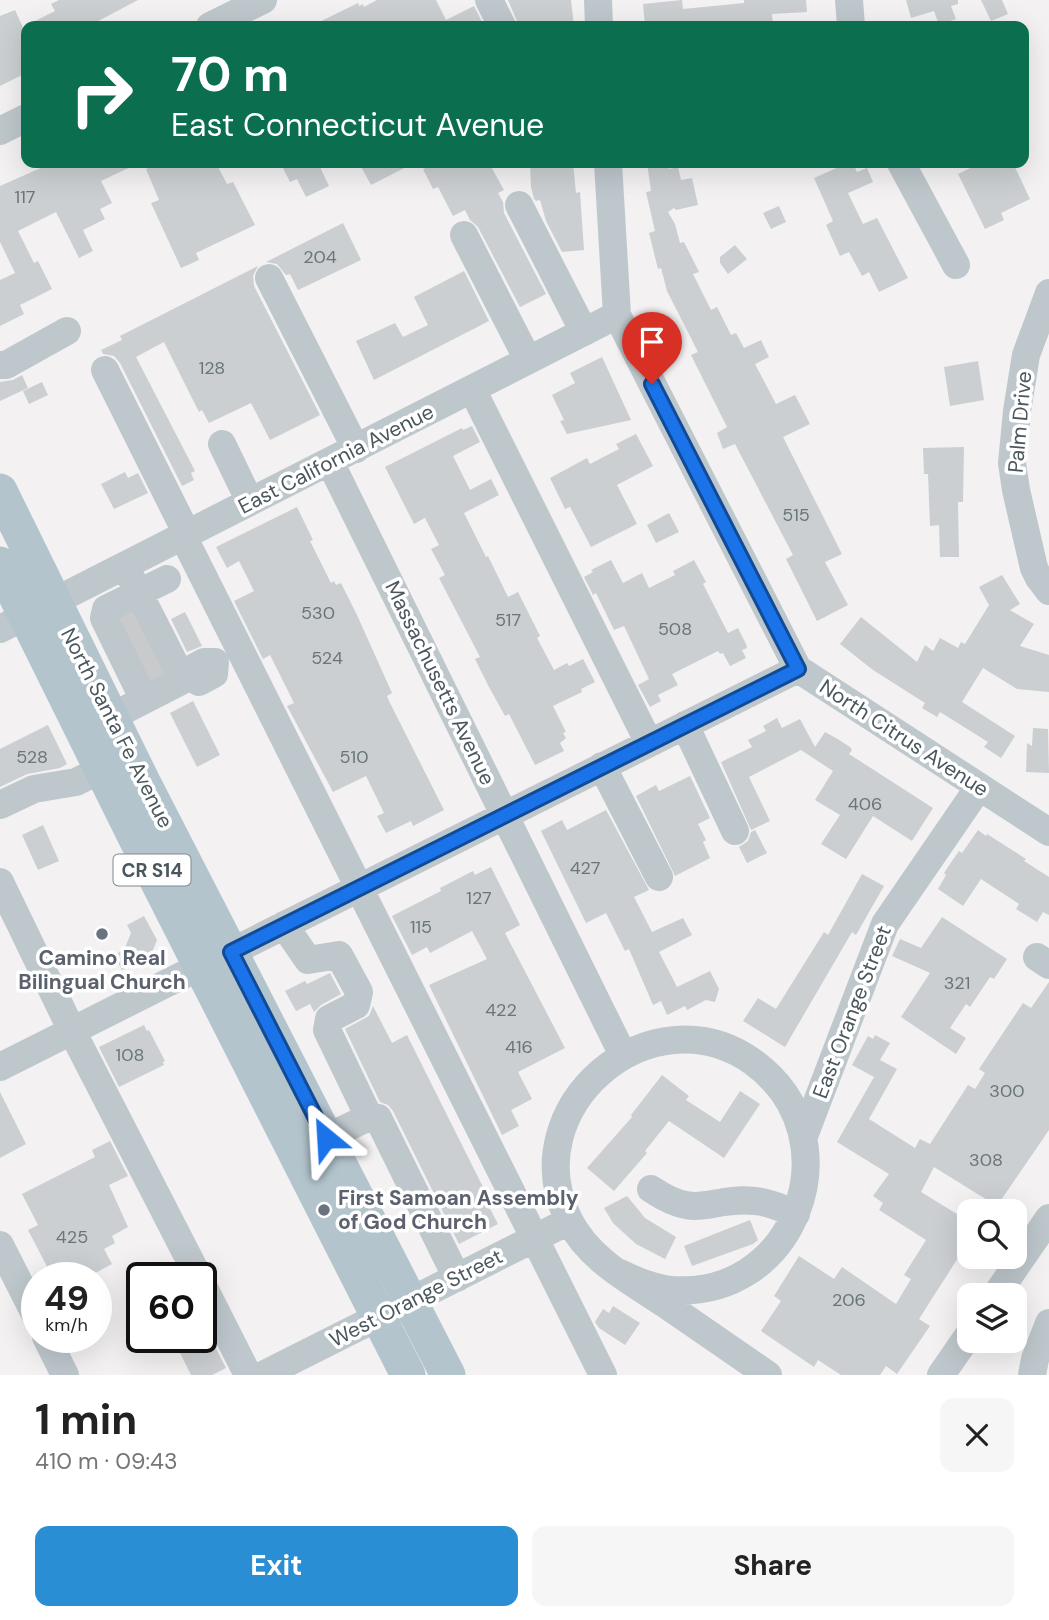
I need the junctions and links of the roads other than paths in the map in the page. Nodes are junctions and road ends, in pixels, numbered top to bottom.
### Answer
1 (263, 0) edge
2 (489, 0) edge
3 (598, 0) edge
4 (849, 0) edge
5 (221, 21) edge
6 (500, 21) edge
7 (599, 21) edge
8 (851, 21) edge
9 (21, 120) edge
10 (0, 131) edge
11 (608, 168) edge
12 (904, 168) edge
13 (519, 205) dead end
14 (464, 235) dead end
15 (956, 265) dead end
16 (269, 278) dead end
17 (1049, 293) edge
18 (617, 315) junction
19 (67, 331) dead end
20 (584, 332) junction
21 (528, 360) junction
22 (0, 365) edge
23 (105, 370) dead end
24 (472, 389) junction
25 (222, 444) dead end
26 (356, 449) junction
27 (330, 462) junction
28 (0, 491) edge
29 (250, 502) junction
30 (186, 535) junction
31 (0, 564) edge
32 (125, 566) junction
33 (167, 579) dead end
34 (1049, 591) edge
35 (27, 616) edge
36 (146, 650) junction
37 (227, 656) junction
38 (798, 669) junction
39 (111, 717) junction
40 (685, 726) junction
41 (649, 743) junction
42 (602, 766) junction
43 (102, 769) junction
44 (979, 787) junction
45 (0, 805) edge
46 (505, 814) junction
47 (736, 831) dead end
48 (1049, 831) edge
49 (659, 877) dead end
50 (0, 882) edge
51 (358, 888) junction
52 (284, 925) junction
53 (216, 959) junction
54 (72, 1031) junction
55 (623, 1055) junction
56 (0, 1067) edge
57 (369, 1117) junction
58 (804, 1136) junction
59 (326, 1138) junction
60 (651, 1189) dead end
61 (796, 1214) junction
62 (1049, 1218) edge
63 (569, 1221) junction
64 (533, 1239) junction
65 (0, 1245) edge
66 (191, 1262) edge
67 (620, 1273) junction
68 (6, 1274) edge
69 (457, 1278) junction
70 (1004, 1283) edge
71 (21, 1295) edge
72 (410, 1302) junction
73 (217, 1314) edge
74 (379, 1318) junction
75 (1049, 1323) edge
76 (957, 1352) edge
77 (54, 1353) edge
78 (65, 1375) edge
79 (248, 1375) edge
80 (263, 1375) edge
81 (408, 1375) edge
82 (448, 1375) edge
83 (603, 1375) edge
84 (768, 1375) edge
85 (941, 1375) edge
86 (1032, 1375) edge

1 - 5 street
2 - 6 street
3 - 7 street
4 - 8 street
9 - 10 street
11 - 18 street, North Citrus Avenue
12 - 15 street
13 - 20 street
14 - 21 street
16 - 26 street
17 - 34 street, Palm Drive
18 - 20 street, East California Avenue
18 - 38 street, North Citrus Avenue
19 - 22 street
20 - 21 street, East California Avenue
21 - 24 street, East California Avenue
23 - 30 street
24 - 26 street, East California Avenue
24 - 41 street
25 - 29 street
26 - 27 street, East California Avenue
27 - 29 street, East California Avenue
27 - 46 street, Massachusetts Avenue
28 - 35 main road, North Santa Fe Avenue / CR S14
29 - 30 street, East California Avenue
30 - 32 street, East California Avenue
30 - 37 street
31 - 35 main road, North Santa Fe Avenue / CR S14
32 - 35 street, East California Avenue
32 - 36 street
33 - 36 street
35 - 39 main road, North Santa Fe Avenue / CR S14
35 - 43 main road, North Santa Fe Avenue / CR S14
36 - 37 street
36 - 39 street
37 - 51 street
38 - 40 street
38 - 44 street, North Citrus Avenue
39 - 53 main road, North Santa Fe Avenue / CR S14
40 - 41 street
40 - 47 street
41 - 42 street
42 - 46 street
42 - 49 street
43 - 45 street
43 - 53 main road, North Santa Fe Avenue / CR S14
44 - 48 street, North Citrus Avenue
44 - 58 street, East Orange Street
46 - 51 street
46 - 55 street, Massachusetts Avenue
50 - 54 street
51 - 52 street
51 - 64 street
52 - 53 street
52 - 57 street
53 - 54 street
53 - 59 main road, North Santa Fe Avenue / CR S14
53 - 74 main road, North Santa Fe Avenue / CR S14
54 - 56 street
54 - 66 street
55 - 58 street
55 - 63 street
57 - 59 street
57 - 69 street
58 - 61 street
59 - 72 main road, North Santa Fe Avenue / CR S14
60 - 61 street
61 - 67 street
62 - 70 street
63 - 64 street, West Orange Street
63 - 67 street
64 - 69 street, West Orange Street
64 - 83 street
65 - 68 street
67 - 84 street
68 - 71 street
69 - 72 street, West Orange Street
72 - 74 street, West Orange Street
72 - 82 main road, North Santa Fe Avenue / CR S14
73 - 79 street
74 - 80 street, West Orange Street
74 - 81 main road, North Santa Fe Avenue / CR S14
75 - 86 street
76 - 85 street
77 - 78 street

